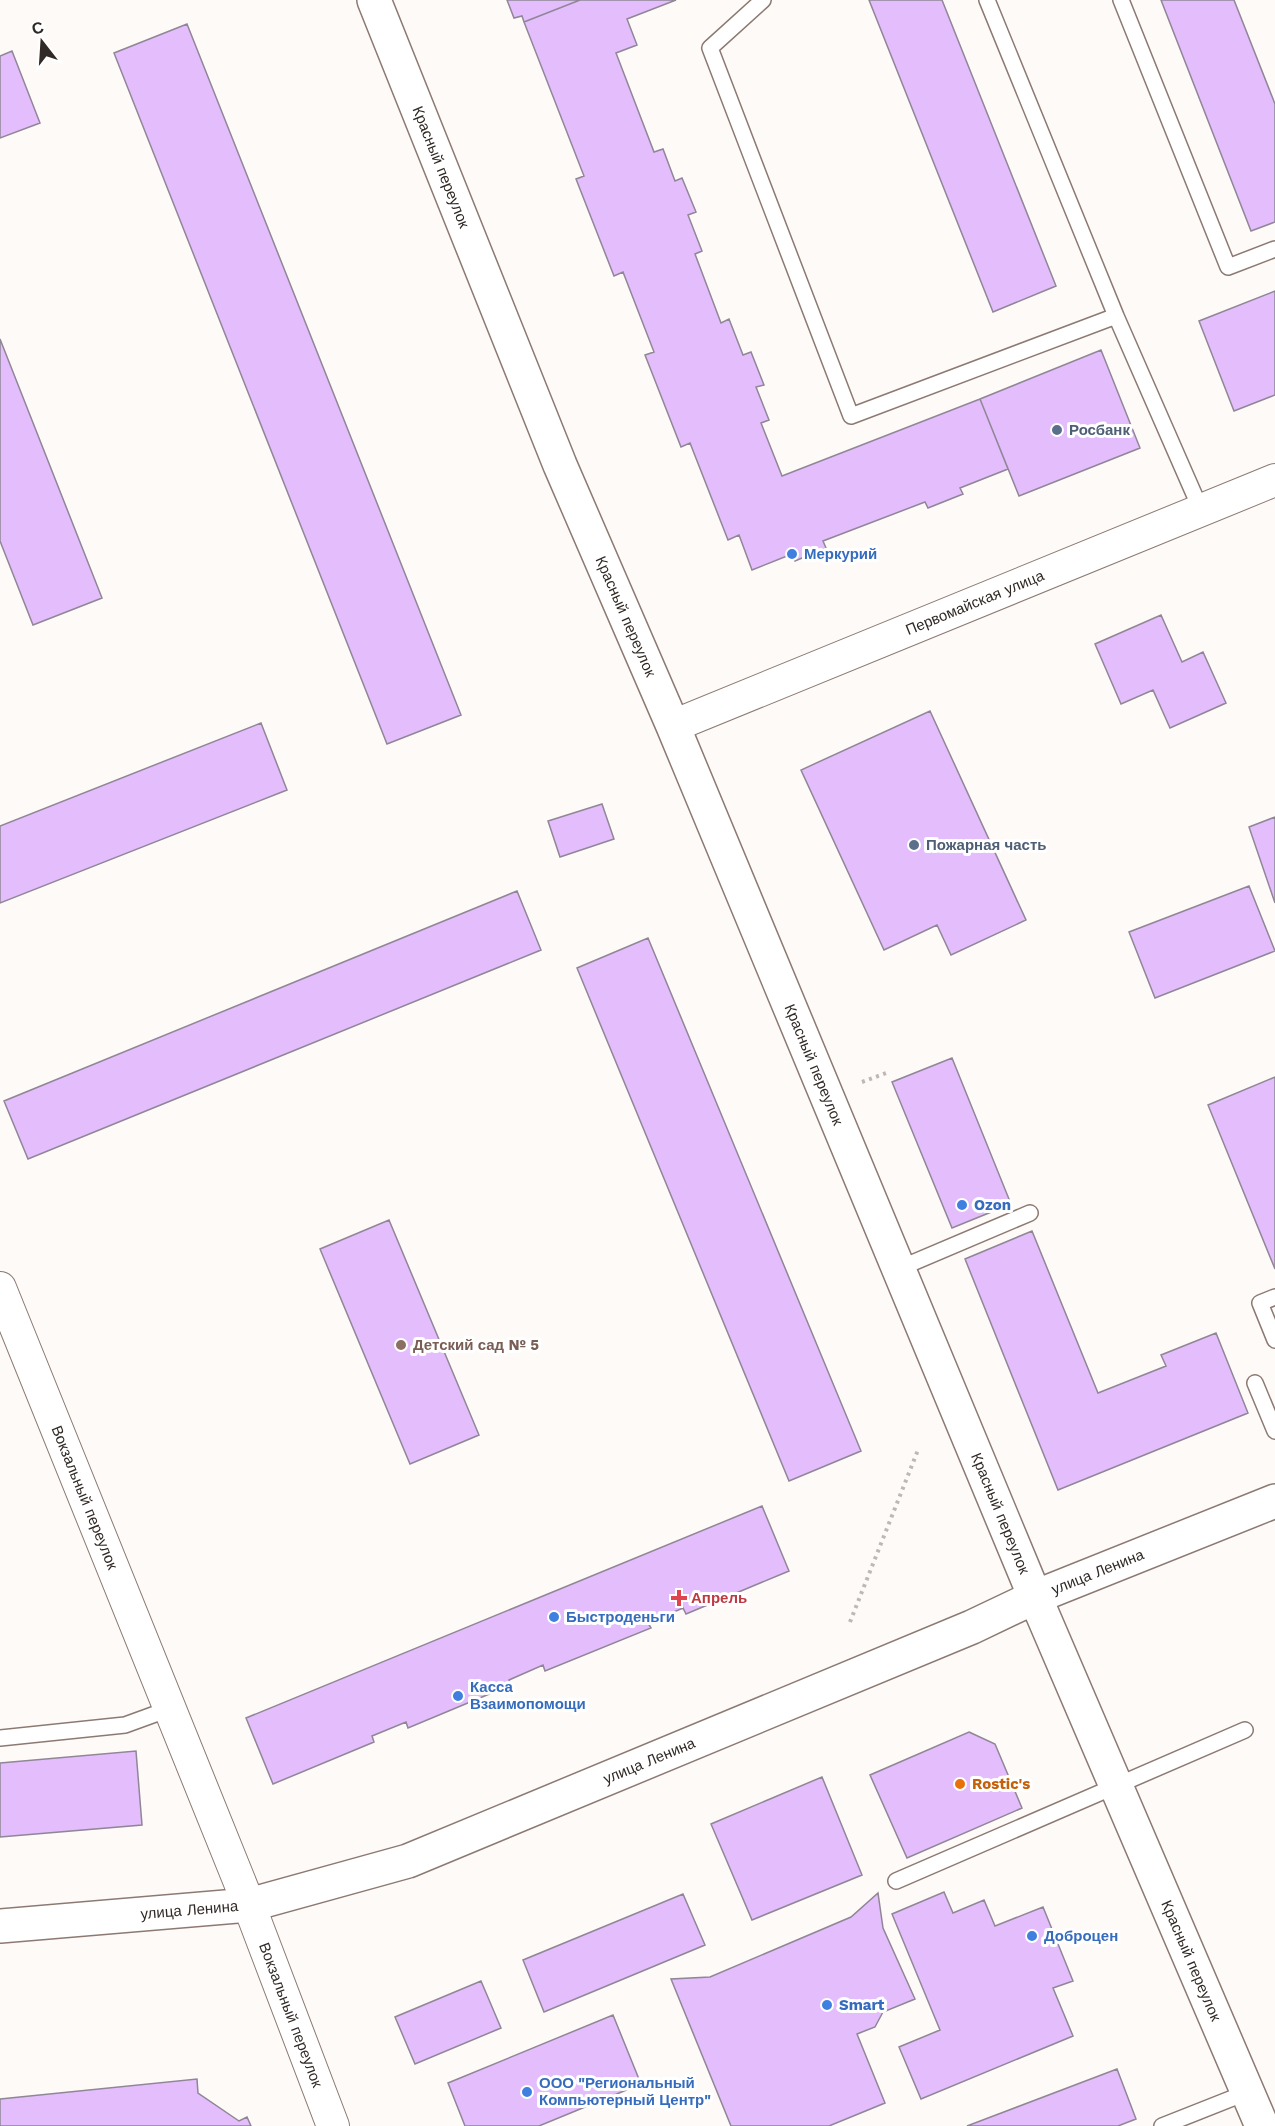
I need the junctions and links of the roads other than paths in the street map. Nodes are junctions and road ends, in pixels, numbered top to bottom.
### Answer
1 (374, 0) edge
2 (763, 0) edge
3 (987, 0) edge
4 (1121, 0) edge
5 (1275, 249) edge
6 (1116, 316) junction
7 (1275, 480) edge
8 (1201, 510) junction
9 (672, 726) junction
10 (1030, 1213) dead end
11 (898, 1269) junction
12 (1, 1295) edge
13 (1275, 1297) edge
14 (1275, 1340) edge
15 (1255, 1383) dead end
16 (1275, 1431) edge
17 (1275, 1501) edge
18 (1035, 1598) junction
19 (169, 1709) junction
20 (1245, 1730) dead end
21 (0, 1738) edge
22 (1116, 1785) junction
23 (896, 1881) dead end
24 (249, 1905) junction
25 (0, 1926) edge
26 (1248, 2092) junction
27 (333, 2126) edge
28 (1162, 2126) edge
29 (1262, 2126) edge

1 - 9 main road, Красный переулок
2 - 6 lane
3 - 6 lane
4 - 5 lane
6 - 8 lane
7 - 8 street, Первомайская улица
8 - 9 street, Первомайская улица
9 - 11 main road, Красный переулок
10 - 11 lane
11 - 18 main road, Красный переулок
12 - 19 street, Вокзальный переулок
13 - 14 lane
15 - 16 lane
17 - 18 main road, улица Ленина
18 - 22 main road, Красный переулок
18 - 24 main road, улица Ленина
19 - 21 lane
19 - 24 street, Вокзальный переулок
20 - 22 lane
22 - 23 lane
22 - 26 main road, Красный переулок
24 - 25 main road, улица Ленина
24 - 27 street, Вокзальный переулок
26 - 28 lane
26 - 29 main road, Красный переулок

